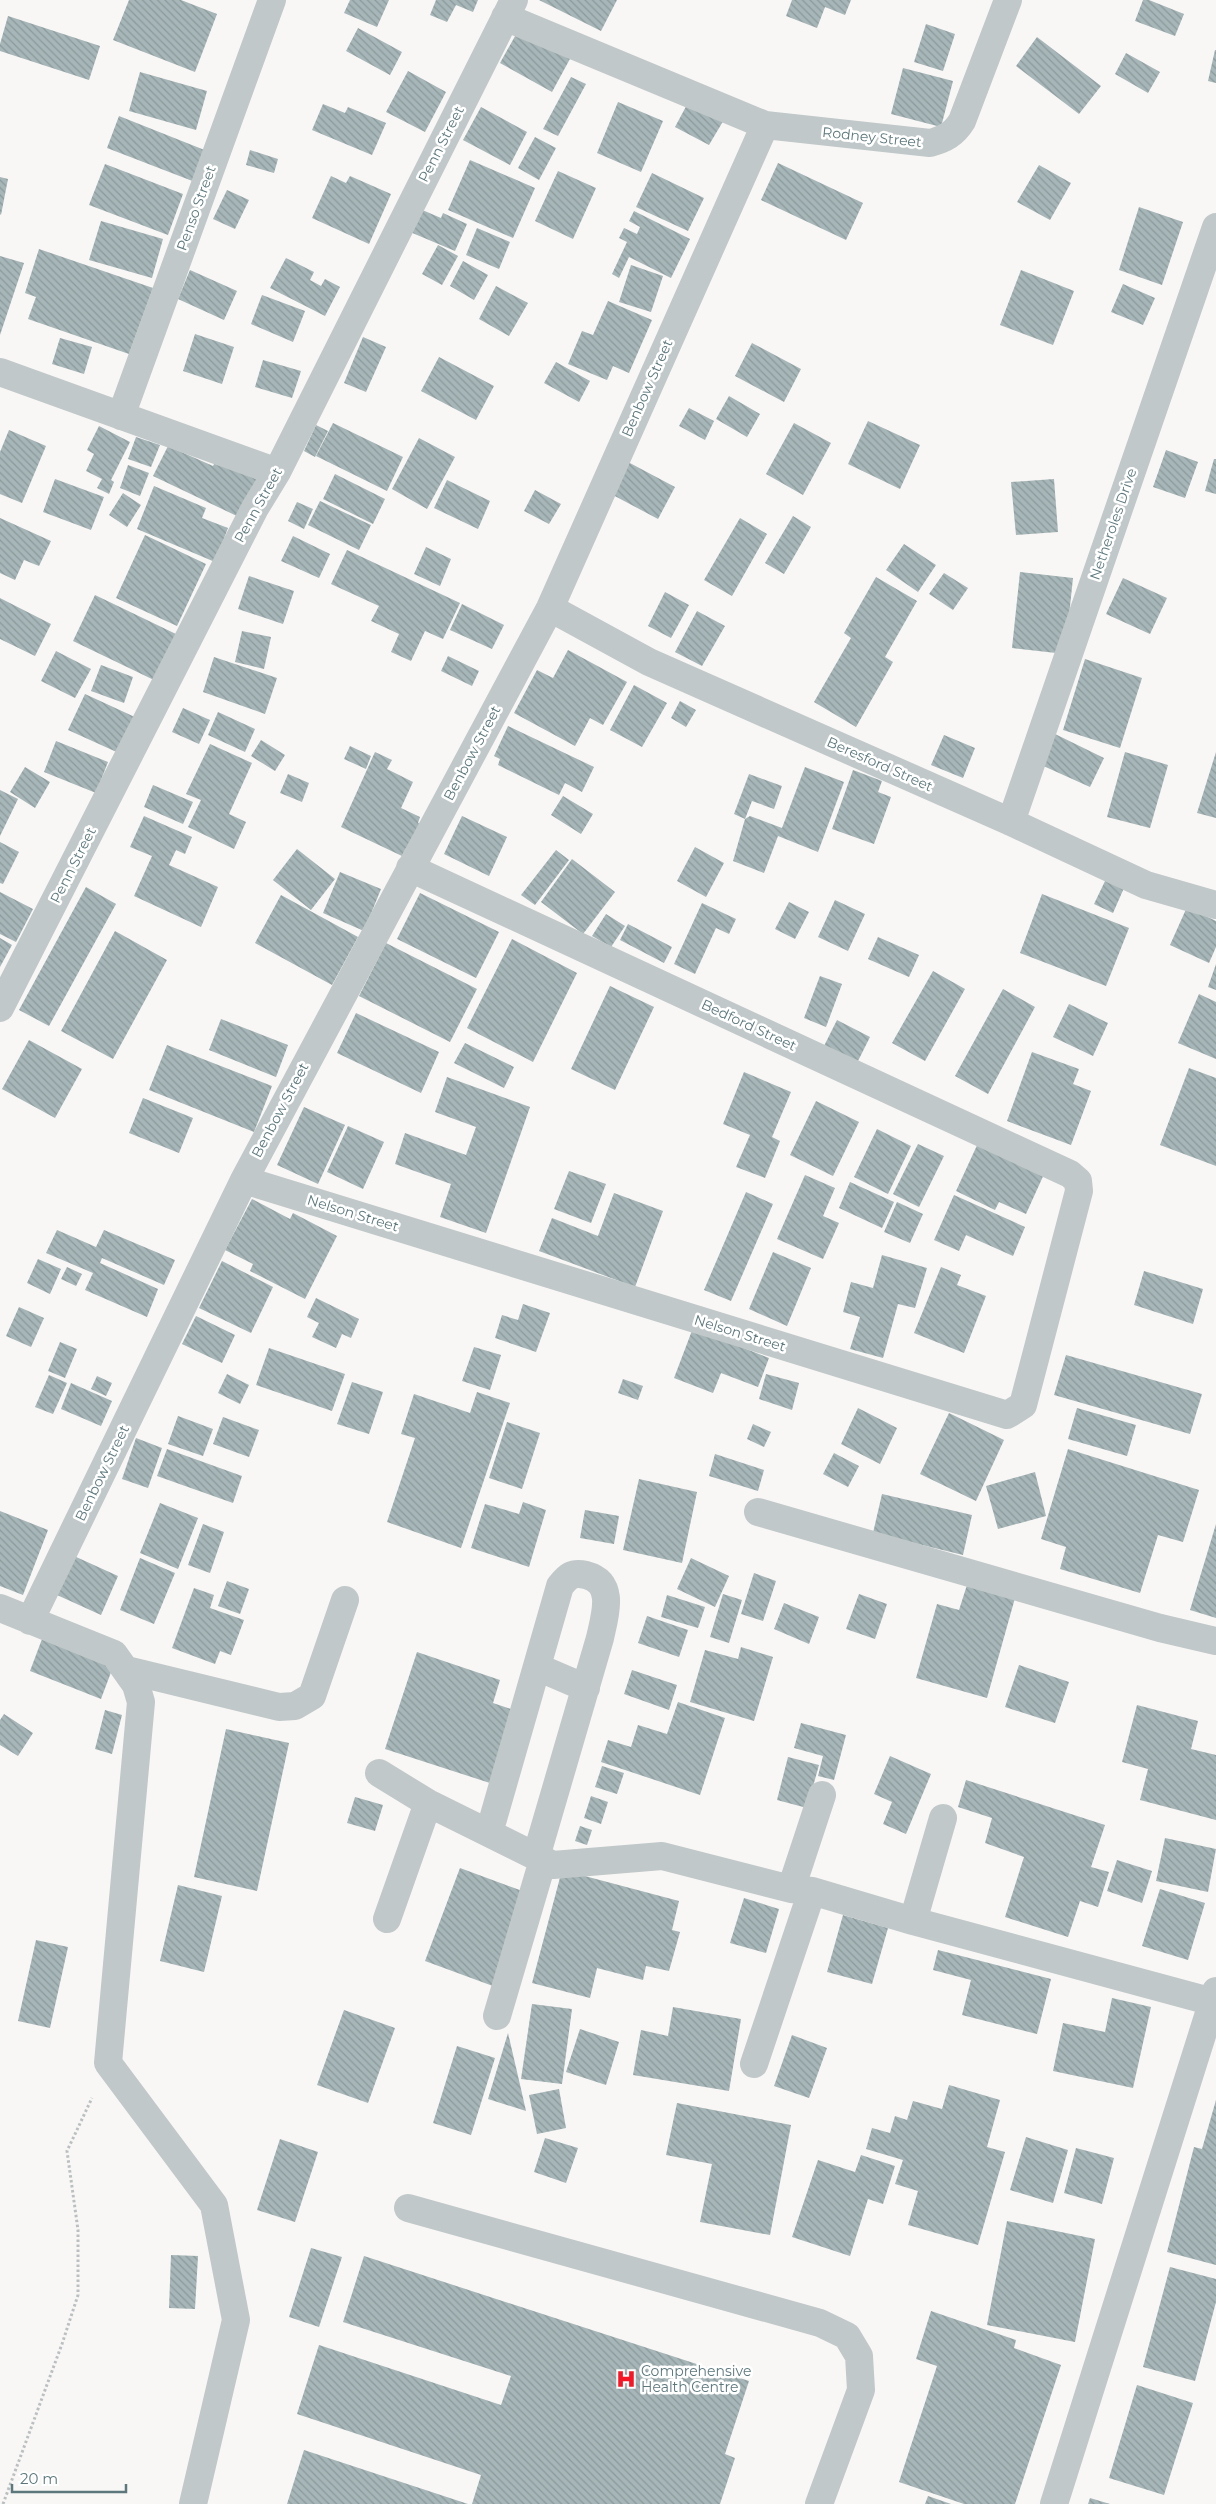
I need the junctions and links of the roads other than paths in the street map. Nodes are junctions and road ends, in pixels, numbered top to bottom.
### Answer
1 (272, 0) edge
2 (1008, 0) edge
3 (509, 9) edge
4 (765, 125) junction
5 (1213, 244) edge
6 (0, 373) edge
7 (121, 416) junction
8 (277, 472) junction
9 (550, 608) junction
10 (1011, 822) junction
11 (410, 868) junction
12 (1216, 905) edge
13 (0, 1008) edge
14 (244, 1180) junction
15 (1079, 1191) joint
16 (758, 1512) dead end
17 (345, 1600) dead end
18 (0, 1608) edge
19 (30, 1621) junction
20 (1216, 1641) edge
21 (537, 1667) junction
22 (127, 1670) junction
23 (586, 1688) junction
24 (379, 1773) dead end
25 (822, 1795) dead end
26 (428, 1803) junction
27 (943, 1818) dead end
28 (489, 1833) junction
29 (539, 1858) junction
30 (802, 1890) junction
31 (388, 1918) dead end
32 (913, 1921) junction
33 (1214, 1997) edge
34 (497, 2016) dead end
35 (754, 2064) dead end
36 (408, 2208) dead end
37 (193, 2504) edge
38 (818, 2504) edge
39 (1054, 2504) edge

1 - 7 street, Penso Street
2 - 4 street, Rodney Street
3 - 4 street
3 - 8 street, Penn Street
4 - 9 street, Benbow Street
5 - 10 street, Netheroles Drive
6 - 7 street
7 - 8 street
8 - 13 street, Penn Street
9 - 10 street, Beresford Street
9 - 11 street, Benbow Street
10 - 12 street, Beresford Street
11 - 14 street, Benbow Street
11 - 15 street, Bedford Street
14 - 15 street, Nelson Street
14 - 19 street, Benbow Street
16 - 20 street
17 - 22 street
18 - 19 street
19 - 22 street
21 - 23 street
21 - 23 street
21 - 28 street
22 - 37 street
23 - 29 street
24 - 26 street
25 - 30 street
26 - 28 street
26 - 31 street
27 - 32 street
28 - 29 street
29 - 30 street
29 - 34 street
30 - 32 street
30 - 35 street
32 - 33 street
33 - 39 street
36 - 38 street

